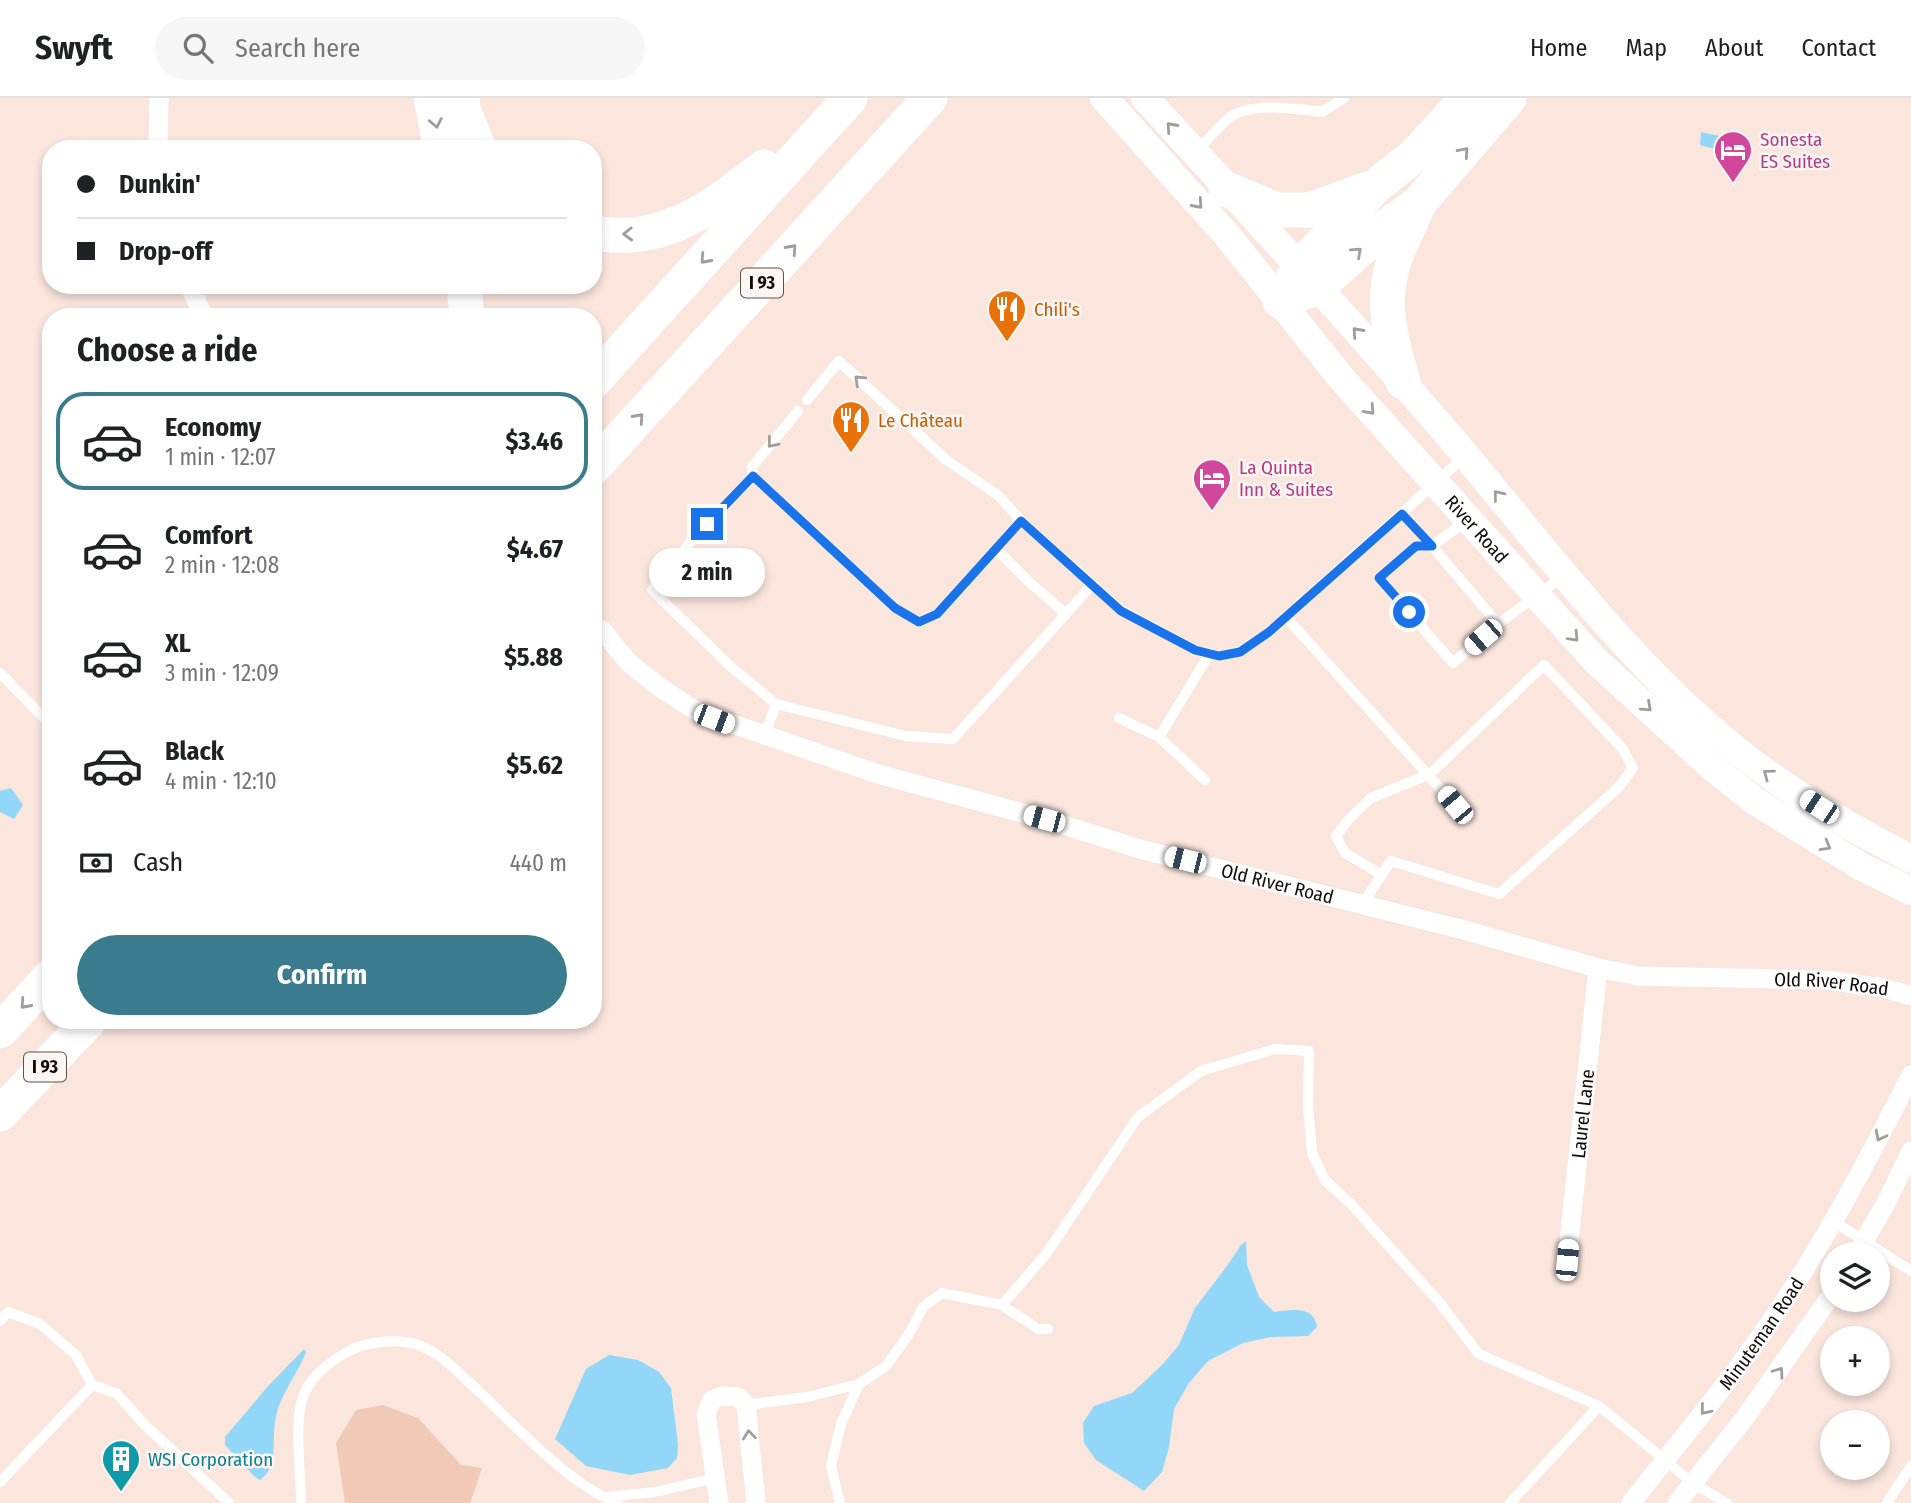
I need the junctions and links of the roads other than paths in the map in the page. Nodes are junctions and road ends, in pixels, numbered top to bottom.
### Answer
1 (159, 98) edge
2 (431, 98) edge
3 (462, 98) edge
4 (930, 98) edge
5 (1104, 98) edge
6 (1145, 98) edge
7 (1344, 98) edge
8 (1467, 98) edge
9 (1509, 98) edge
10 (849, 99) edge
11 (158, 140) edge
12 (439, 140) edge
13 (475, 140) edge
14 (1195, 153) junction
15 (1377, 186) junction
16 (1226, 189) junction
17 (1419, 204) junction
18 (602, 233) edge
19 (1308, 278) junction
20 (1280, 301) junction
21 (602, 372) edge
22 (1403, 382) junction
23 (807, 400) dead end
24 (798, 411) dead end
25 (1466, 456) junction
26 (602, 458) edge
27 (753, 476) junction
28 (1436, 481) junction
29 (1402, 514) junction
30 (1469, 518) junction
31 (1021, 521) junction
32 (1432, 546) junction
33 (996, 549) junction
34 (1563, 576) junction
35 (1093, 585) junction
36 (1537, 597) junction
37 (1066, 614) junction
38 (1286, 617) junction
39 (1498, 624) junction
40 (602, 630) dead end
41 (1210, 653) junction
42 (0, 673) edge
43 (776, 704) junction
44 (42, 716) edge
45 (1119, 718) dead end
46 (765, 735) junction
47 (1159, 737) junction
48 (1430, 774) junction
49 (1205, 779) dead end
50 (1455, 805) dead end
51 (1911, 859) edge
52 (1382, 875) junction
53 (1911, 891) edge
54 (1361, 906) junction
55 (1598, 968) junction
56 (42, 986) edge
57 (1911, 996) edge
58 (81, 1029) edge
59 (0, 1031) edge
60 (1911, 1075) edge
61 (0, 1115) edge
62 (1911, 1151) edge
63 (1833, 1221) junction
64 (1853, 1242) edge
65 (1862, 1242) edge
66 (1890, 1257) edge
67 (1567, 1260) dead end
68 (1910, 1273) edge
69 (1002, 1305) junction
70 (1820, 1312) edge
71 (0, 1321) edge
72 (1048, 1329) dead end
73 (859, 1384) junction
74 (92, 1385) junction
75 (746, 1405) junction
76 (1600, 1406) junction
77 (1665, 1461) junction
78 (1911, 1466) edge
79 (716, 1478) junction
80 (0, 1482) edge
81 (1694, 1484) junction
82 (603, 1497) junction
83 (299, 1502) edge
84 (229, 1503) edge
85 (618, 1503) edge
86 (719, 1503) edge
87 (756, 1503) edge
88 (840, 1503) edge
89 (1510, 1503) edge
90 (1631, 1503) edge
91 (1677, 1503) edge
92 (1727, 1503) edge
93 (1887, 1503) edge

1 - 11 street
2 -> 12 highway
3 - 13 highway
26 -> 4 highway, I 93
5 -> 20 main road, River Road
14 -> 6 main road, River Road
7 - 14 lane
8 - 15 highway
17 -> 9 highway
10 -> 18 highway
10 -> 21 highway
14 - 16 main road, River Road
15 - 16 highway
15 - 19 highway
16 - 19 main road, River Road
19 -> 17 highway
17 - 22 highway
19 - 20 highway
22 -> 19 main road, River Road
20 -> 28 main road, River Road
22 - 25 main road, River Road
31 -> 23 lane
24 -> 27 lane
25 - 28 lane
34 -> 25 main road, River Road
27 - 33 lane
27 - 43 lane
28 - 29 lane
28 - 30 main road, River Road
29 - 32 lane
29 - 38 lane
30 - 32 lane
30 - 36 main road, River Road
31 - 33 lane
31 - 35 lane
32 - 39 lane
32 - 39 lane
33 - 37 lane
34 - 36 lane
51 -> 34 main road, River Road
35 - 37 lane
35 - 41 lane
36 - 39 lane
36 -> 53 main road, River Road
37 - 43 lane
38 - 41 lane
38 - 48 lane
40 - 46 street, Old River Road
41 - 47 lane
42 - 44 lane
43 - 46 lane
45 - 47 lane
46 - 54 street, Old River Road
47 - 49 lane
48 - 50 lane
48 - 52 lane
48 - 52 lane
52 - 54 lane
54 - 55 street, Old River Road
55 - 57 street, Old River Road
55 - 67 street, Laurel Lane
56 -> 59 highway
58 - 61 highway, I 93
60 -> 63 street, Minuteman Road
62 - 65 street
63 - 64 lane
63 -> 77 street, Minuteman Road
66 - 68 lane
69 - 72 lane
69 - 73 lane
69 - 76 lane
81 -> 70 street, Minuteman Road
71 - 74 lane
73 - 75 lane
73 - 88 lane
74 - 80 lane
74 - 84 lane
75 - 79 street
87 -> 75 street
76 - 77 lane
76 - 89 lane
77 - 81 lane
77 - 90 street, Minuteman Road
78 - 93 lane
79 - 82 lane
79 - 86 street
81 - 91 street, Minuteman Road
81 - 92 lane
82 - 83 lane
82 - 85 lane

